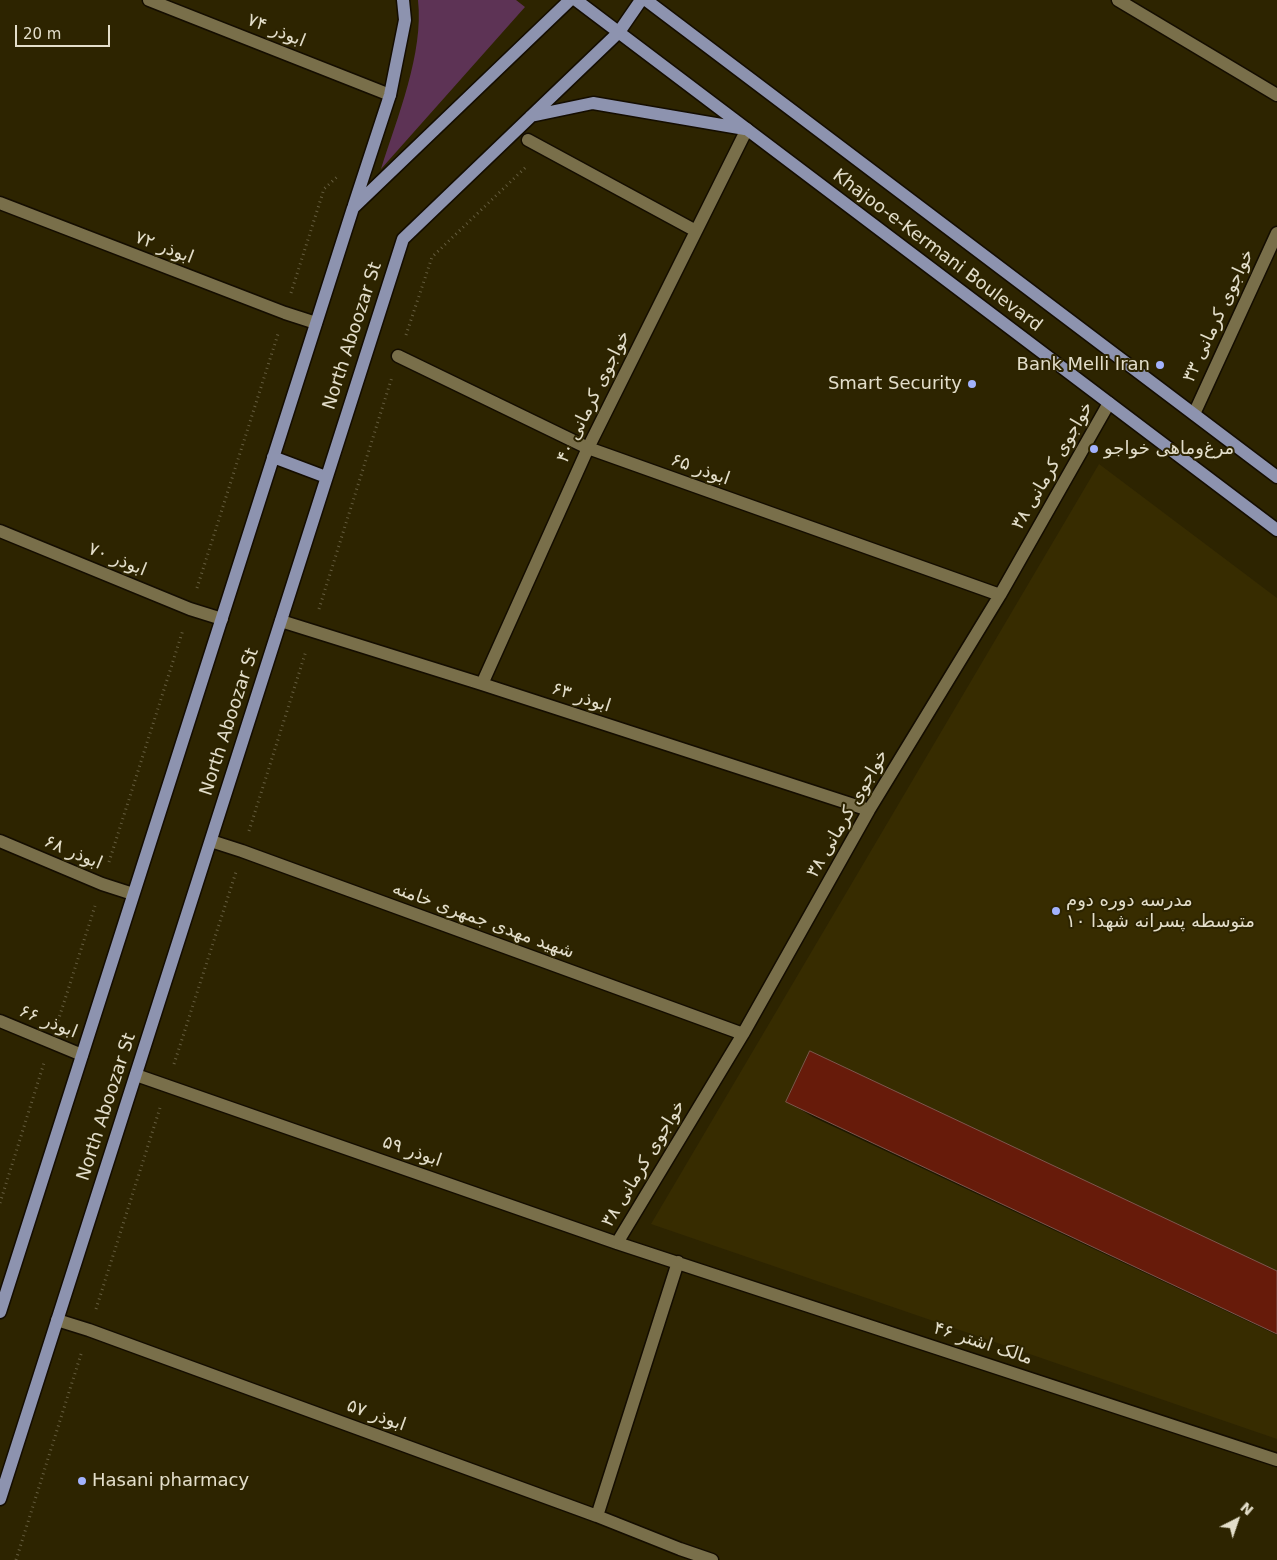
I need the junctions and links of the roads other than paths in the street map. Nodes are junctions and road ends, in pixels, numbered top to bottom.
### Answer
1 (148, 0) edge
2 (403, 0) edge
3 (570, 0) edge
4 (576, 0) edge
5 (641, 0) edge
6 (646, 0) edge
7 (1118, 0) edge
8 (619, 32) junction
9 (390, 95) junction
10 (1277, 95) edge
11 (531, 116) junction
12 (747, 129) junction
13 (528, 140) dead end
14 (0, 204) edge
15 (353, 208) junction
16 (696, 230) junction
17 (1277, 233) edge
18 (316, 323) junction
19 (398, 356) road end
20 (1109, 403) junction
21 (1194, 414) junction
22 (588, 448) junction
23 (273, 457) junction
24 (326, 477) junction
25 (1277, 477) edge
26 (1277, 530) edge
27 (0, 531) edge
28 (1000, 595) junction
29 (222, 619) junction
30 (280, 621) junction
31 (482, 684) junction
32 (869, 810) junction
33 (0, 841) edge
34 (211, 841) junction
35 (133, 894) junction
36 (0, 1021) edge
37 (743, 1034) junction
38 (82, 1055) junction
39 (136, 1075) junction
40 (617, 1243) junction
41 (678, 1262) junction
42 (1, 1305) edge
43 (57, 1320) junction
44 (1277, 1460) edge
45 (0, 1499) edge
46 (597, 1516) junction
47 (678, 1555) edge
48 (712, 1560) edge

1 - 9 street, ابوذر ۷۴
2 - 9 main road
3 - 15 main road
4 - 8 main road, Khajoo-e-Kermani Boulevard
5 - 8 main road, North Aboozar St
6 - 21 main road, Khajoo-e-Kermani Boulevard
7 - 10 street
8 - 11 main road, North Aboozar St
8 - 12 main road, Khajoo-e-Kermani Boulevard
9 - 15 main road
11 - 12 main road
11 - 24 main road, North Aboozar St
12 - 16 street, خواجوی کرمانی ۴۰
12 - 20 main road, Khajoo-e-Kermani Boulevard
13 - 16 street
14 - 18 street, ابوذر ۷۲
15 - 18 main road
16 - 22 street, خواجوی کرمانی ۴۰
17 - 21 street, خواجوی کرمانی ۳۳
18 - 23 main road
19 - 22 street, ابوذر ۶۵
20 - 26 main road, Khajoo-e-Kermani Boulevard
20 - 28 street, خواجوی کرمانی ۳۸
21 - 25 main road, Khajoo-e-Kermani Boulevard
22 - 28 street, ابوذر ۶۵
22 - 31 street, خواجوی کرمانی ۴۰
23 - 24 main road
23 - 29 main road
24 - 30 main road, North Aboozar St
27 - 29 street, ابوذر ۷۰
28 - 32 street, خواجوی کرمانی ۳۸
29 - 35 main road
30 - 31 street, ابوذر ۶۳
30 - 34 main road, North Aboozar St
31 - 32 street, ابوذر ۶۳
32 - 37 street, خواجوی کرمانی ۳۸
33 - 35 street, ابوذر ۶۸
34 - 37 street, شهید مهدی جمهری خامنه
34 - 39 main road, North Aboozar St
35 - 38 main road
36 - 38 street, ابوذر ۶۶
37 - 40 street, خواجوی کرمانی ۳۸
38 - 42 main road
39 - 40 street, ابوذر ۵۹
39 - 43 main road, North Aboozar St
40 - 41 street, ابوذر ۵۹
41 - 44 street, مالک اشتر ۴۶
41 - 46 street
43 - 45 main road, North Aboozar St
43 - 46 street, ابوذر ۵۷
46 - 47 street, ابوذر ۵۷
47 - 48 street, ابوذر ۵۷

